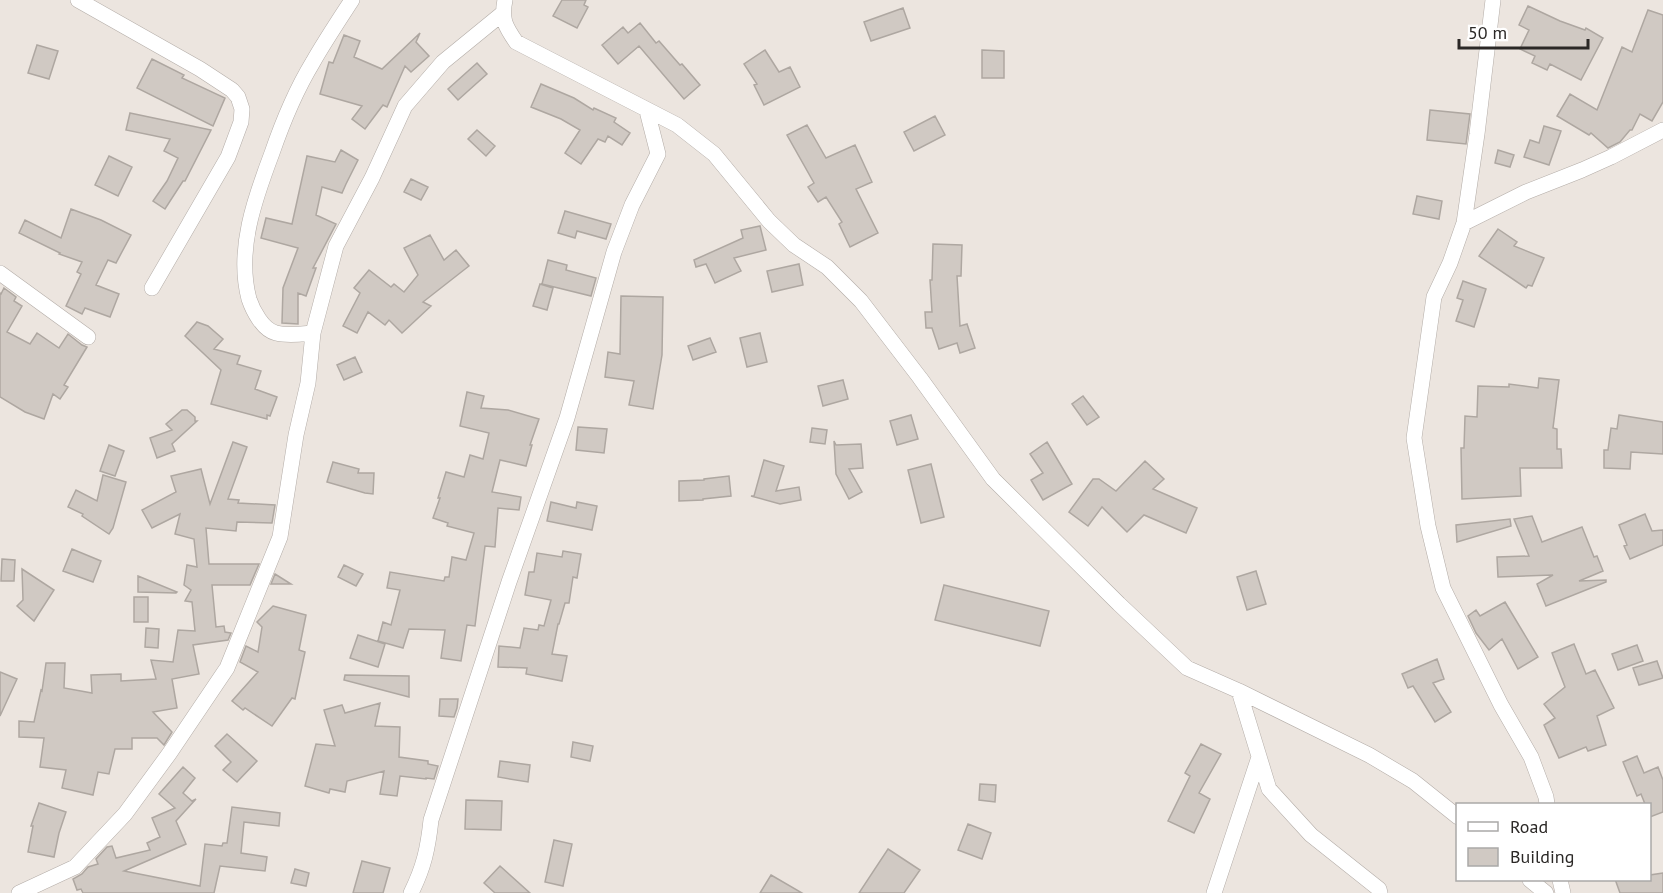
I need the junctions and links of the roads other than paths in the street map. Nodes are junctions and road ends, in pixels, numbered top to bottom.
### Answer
1 (78, 0) edge
2 (352, 0) edge
3 (1493, 0) edge
4 (504, 7) edge
5 (647, 111) junction
6 (1663, 130) edge
7 (1464, 223) junction
8 (0, 273) edge
9 (152, 288) dead end
10 (313, 333) junction
11 (88, 337) dead end
12 (1239, 691) junction
13 (1259, 757) junction
14 (1547, 803) edge
15 (1456, 815) edge
16 (1532, 881) edge
17 (19, 893) edge
18 (411, 893) edge
19 (1214, 893) edge
20 (1380, 893) edge
21 (1546, 893) edge

1 - 9 street
2 - 10 street
3 - 7 street
4 - 5 street
4 - 10 street
5 - 12 street
5 - 18 street
6 - 7 street
7 - 14 street
8 - 11 street
10 - 17 street
12 - 13 street
12 - 15 street
13 - 19 street
13 - 20 street
16 - 21 street

